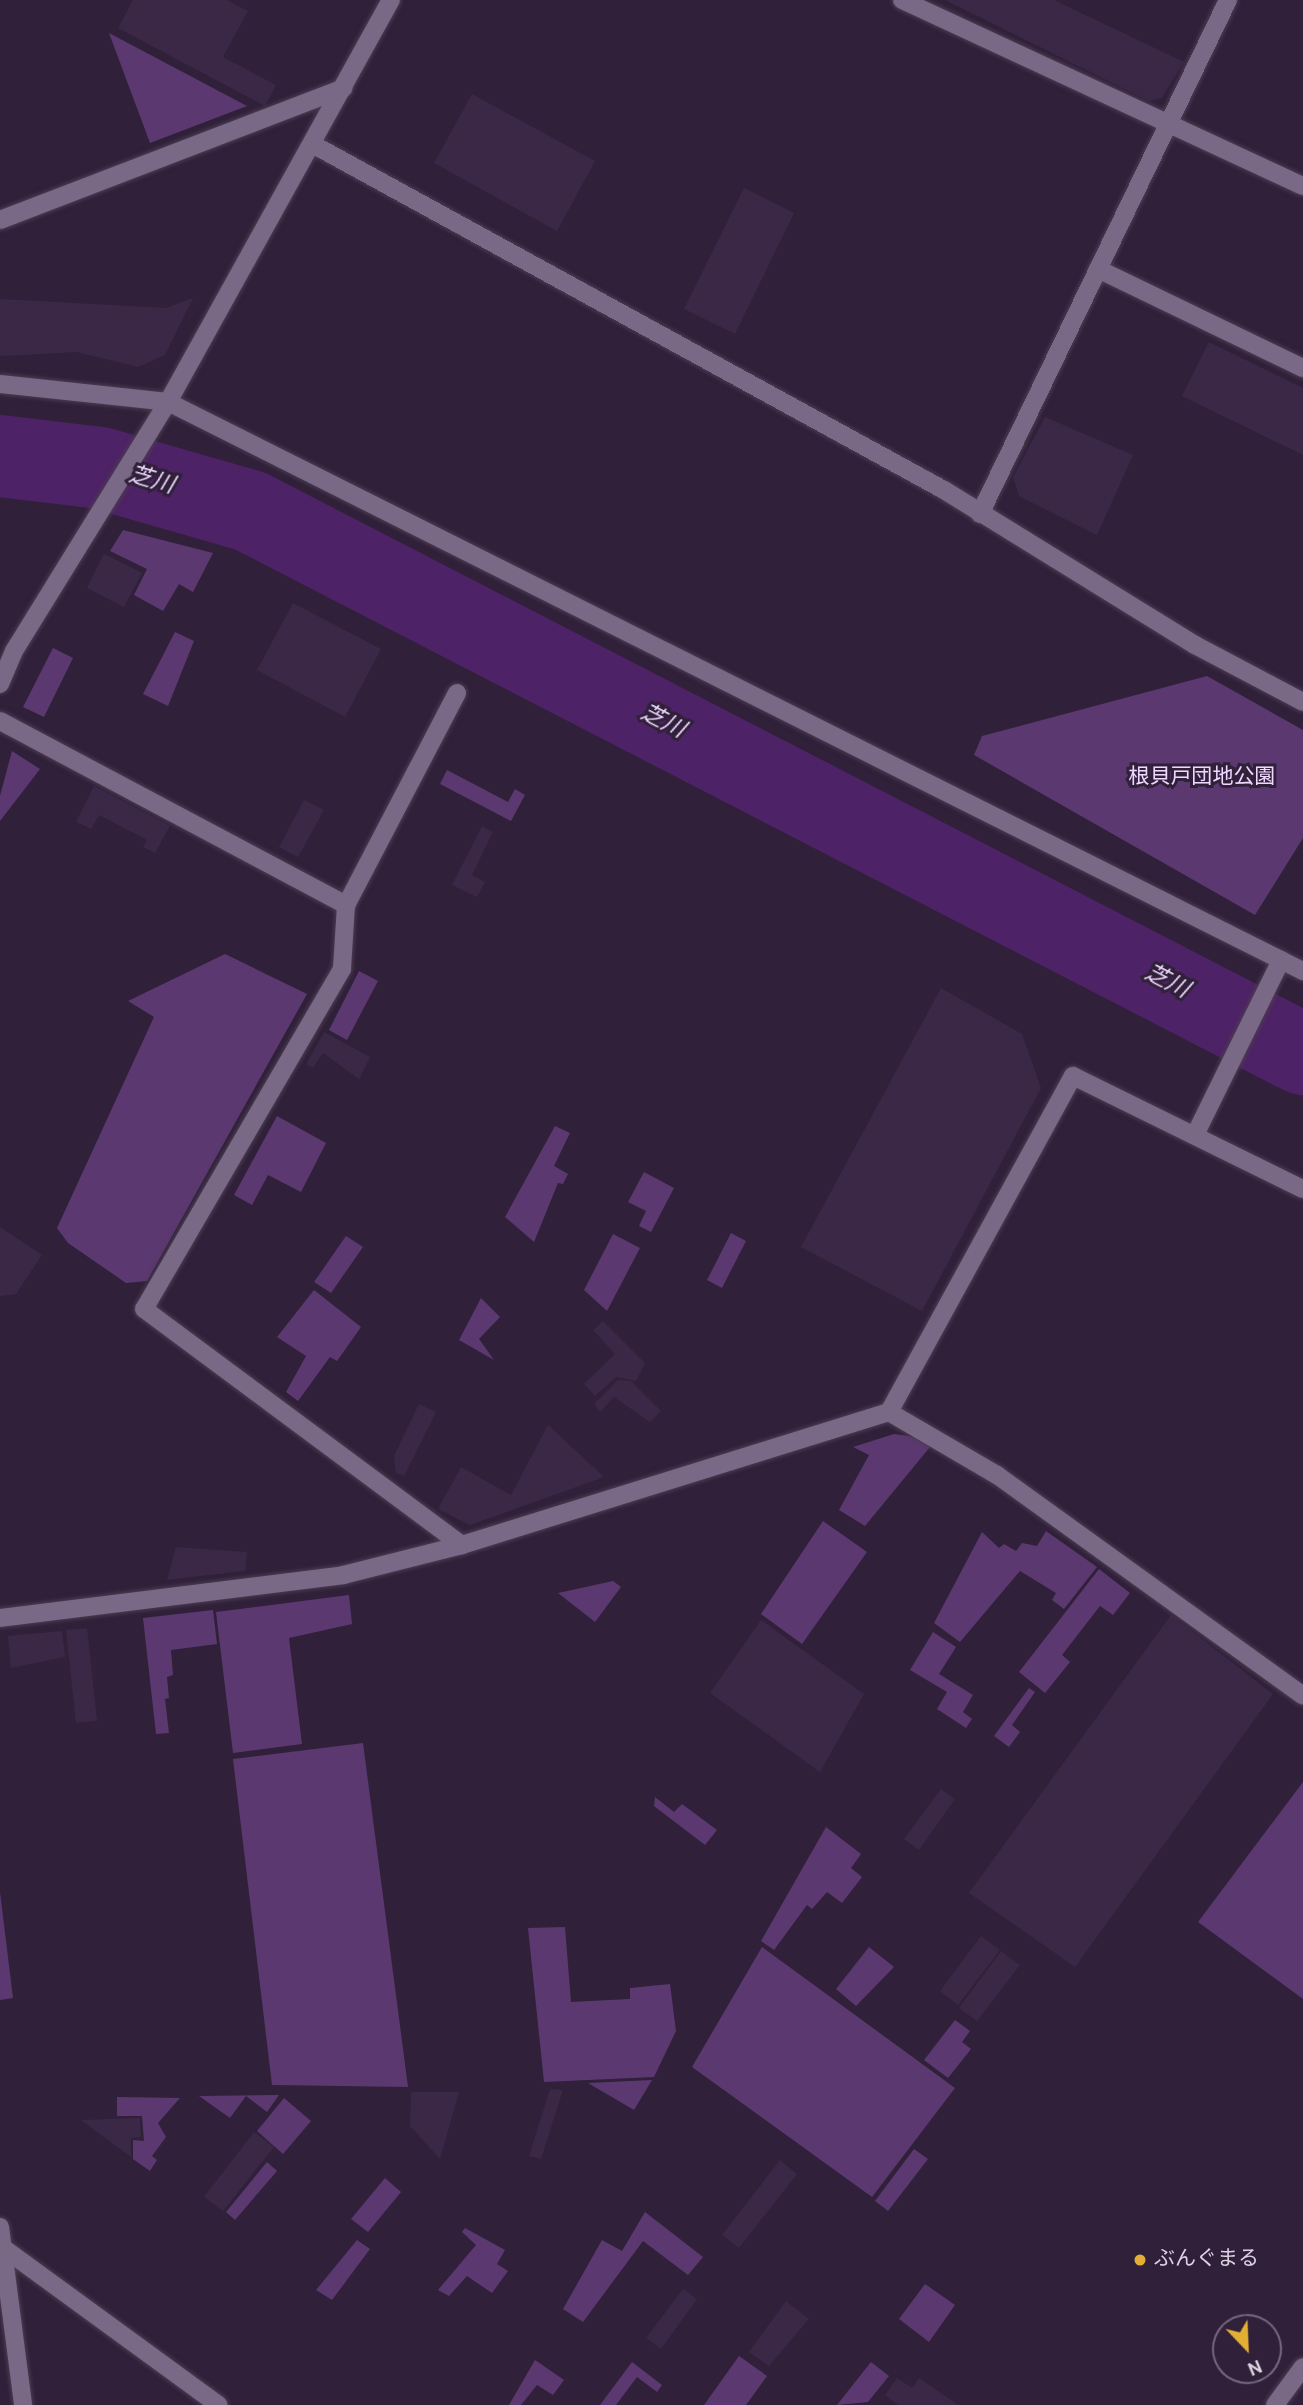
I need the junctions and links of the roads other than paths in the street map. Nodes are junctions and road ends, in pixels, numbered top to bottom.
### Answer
1 (391, 0) edge
2 (902, 0) edge
3 (1228, 0) edge
4 (344, 88) junction
5 (1169, 125) junction
6 (314, 145) junction
7 (1303, 186) edge
8 (0, 220) edge
9 (1098, 268) junction
10 (1303, 368) edge
11 (0, 384) edge
12 (168, 402) junction
13 (980, 514) junction
14 (7, 651) edge
15 (0, 684) edge
16 (457, 693) dead end
17 (1303, 702) edge
18 (0, 721) edge
19 (346, 905) junction
20 (1281, 960) junction
21 (1303, 971) edge
22 (1195, 1135) junction
23 (1303, 1189) edge
24 (889, 1412) junction
25 (462, 1545) junction
26 (0, 1618) edge
27 (1303, 1696) edge
28 (0, 2227) edge
29 (2, 2247) junction
30 (1303, 2367) edge
31 (23, 2405) edge
32 (219, 2405) edge
33 (1275, 2405) edge

1 - 4 street
2 - 5 street
3 - 5 street
4 - 6 street
4 - 8 street
5 - 7 street
5 - 9 street
6 - 12 street
6 - 13 street
9 - 10 street
9 - 13 street
11 - 12 street
12 - 14 street
12 - 20 street
13 - 17 street
14 - 15 street
16 - 19 street
18 - 19 street
19 - 25 street
20 - 21 street
20 - 22 street
22 - 23 street
22 - 24 street
24 - 25 street
24 - 27 street
25 - 26 street
28 - 29 street
29 - 31 street
29 - 32 street
30 - 33 street

